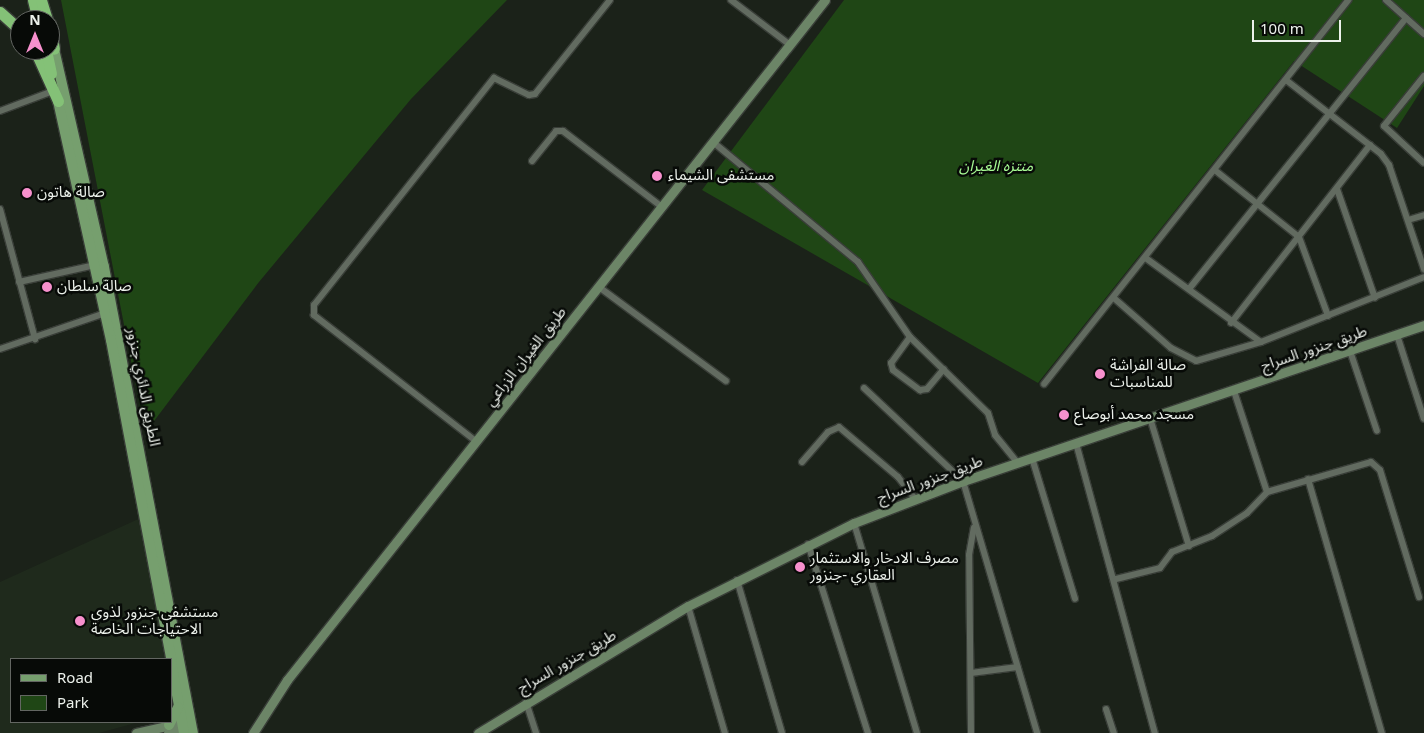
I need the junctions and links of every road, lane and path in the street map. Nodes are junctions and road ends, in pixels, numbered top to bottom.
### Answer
1 (610, 0) edge
2 (731, 0) edge
3 (825, 0) edge
4 (1348, 0) edge
5 (1386, 0) edge
6 (0, 12) edge
7 (1406, 18) junction
8 (10, 21) edge
9 (1424, 34) edge
10 (790, 45) junction
11 (39, 60) edge
12 (51, 60) edge
13 (53, 60) edge
14 (1424, 76) edge
15 (1286, 80) junction
16 (55, 96) junction
17 (0, 111) edge
18 (1328, 114) junction
19 (713, 142) junction
20 (1370, 145) junction
21 (532, 161) dead end
22 (1424, 163) edge
23 (1216, 171) junction
24 (1337, 188) junction
25 (1257, 202) junction
26 (662, 207) junction
27 (0, 209) edge
28 (1424, 215) edge
29 (1408, 220) junction
30 (1300, 237) junction
31 (1147, 259) junction
32 (95, 265) junction
33 (1424, 269) edge
34 (1424, 277) edge
35 (19, 282) junction
36 (599, 287) junction
37 (1189, 289) junction
38 (1375, 298) junction
39 (1115, 299) junction
40 (105, 313) junction
41 (1328, 316) junction
42 (1231, 323) junction
43 (1424, 325) edge
44 (1397, 334) junction
45 (910, 337) junction
46 (35, 339) junction
47 (1261, 342) junction
48 (0, 349) edge
49 (1350, 351) junction
50 (944, 369) junction
51 (726, 381) dead end
52 (1044, 384) dead end
53 (864, 388) dead end
54 (1234, 391) junction
55 (1150, 418) junction
56 (1424, 418) edge
57 (1377, 431) dead end
58 (477, 442) junction
59 (1076, 443) junction
60 (1032, 458) junction
61 (802, 462) dead end
62 (1017, 462) junction
63 (1308, 479) junction
64 (963, 481) junction
65 (1267, 492) junction
66 (915, 498) junction
67 (854, 523) junction
68 (975, 525) junction
69 (808, 544) junction
70 (1189, 546) junction
71 (1116, 579) junction
72 (737, 580) junction
73 (1420, 597) dead end
74 (1075, 599) dead end
75 (688, 606) junction
76 (170, 658) edge
77 (172, 667) edge
78 (1018, 667) junction
79 (971, 673) junction
80 (526, 700) junction
81 (178, 703) junction
82 (1106, 709) dead end
83 (172, 720) edge
84 (188, 728) edge
85 (169, 729) edge
86 (136, 733) edge
87 (253, 733) edge
88 (478, 733) edge
89 (536, 733) edge
90 (725, 733) edge
91 (782, 733) edge
92 (868, 733) edge
93 (918, 733) edge
94 (971, 733) edge
95 (1037, 733) edge
96 (1114, 733) edge
97 (1155, 733) edge
98 (1382, 733) edge

1 - 58 street
2 - 10 street
3 - 10 street, طريق الغيران الزراعي
4 - 15 street
5 - 7 street
6 - 8 highway
7 - 9 street
7 - 18 street
10 - 19 street, طريق الغيران الزراعي
11 - 16 highway
12 - 16 highway
13 - 84 main road, الطريق الدائري جنزور
14 - 22 street
15 - 18 street
15 - 23 street
16 - 17 street
16 - 32 main road, الطريق الدائري جنزور
18 - 20 street
18 - 25 street
19 - 26 street, طريق الغيران الزراعي
19 - 45 street
20 - 24 street
20 - 29 street
21 - 26 street
23 - 25 street
23 - 31 street
24 - 30 street
24 - 38 street
25 - 30 street
25 - 37 street
26 - 36 street, طريق الغيران الزراعي
27 - 35 street
28 - 29 street
29 - 33 street
30 - 41 street
30 - 42 street
31 - 37 street
31 - 39 street
32 - 35 street
32 - 40 main road, الطريق الدائري جنزور
34 - 38 street
35 - 46 street
36 - 51 street
36 - 58 street, طريق الغيران الزراعي
37 - 42 street
38 - 41 street
39 - 47 street
39 - 52 street
40 - 46 street
40 - 76 main road, الطريق الدائري جنزور
41 - 47 street
42 - 47 street
43 - 44 street, طريق جنزور السراج
44 - 49 street, طريق جنزور السراج
44 - 56 street
45 - 50 street
45 - 50 street
46 - 48 street
49 - 54 street, طريق جنزور السراج
49 - 57 street
50 - 62 street
53 - 64 street
54 - 55 street, طريق جنزور السراج
54 - 65 street
55 - 59 street, طريق جنزور السراج
55 - 70 street
58 - 87 street, طريق الغيران الزراعي
59 - 60 street, طريق جنزور السراج
59 - 71 street
60 - 62 street, طريق جنزور السراج
60 - 74 street
61 - 66 street
62 - 64 street, طريق جنزور السراج
63 - 65 street
63 - 73 street
63 - 98 street
64 - 66 street, طريق جنزور السراج
64 - 68 street
65 - 70 street
66 - 67 street, طريق جنزور السراج
67 - 69 street, طريق جنزور السراج
67 - 93 street
68 - 78 street
68 - 79 street
69 - 72 street, طريق جنزور السراج
69 - 92 street
70 - 71 street
71 - 97 street
72 - 75 street, طريق جنزور السراج
72 - 91 street
75 - 80 street, طريق جنزور السراج
75 - 90 street
77 - 81 main road, الطريق الدائري جنزور
78 - 79 street
78 - 95 street
79 - 94 street
80 - 88 street, طريق جنزور السراج
80 - 89 street
81 - 83 main road
81 - 84 main road, الطريق الدائري جنزور
82 - 96 street
84 - 85 street
85 - 86 street

